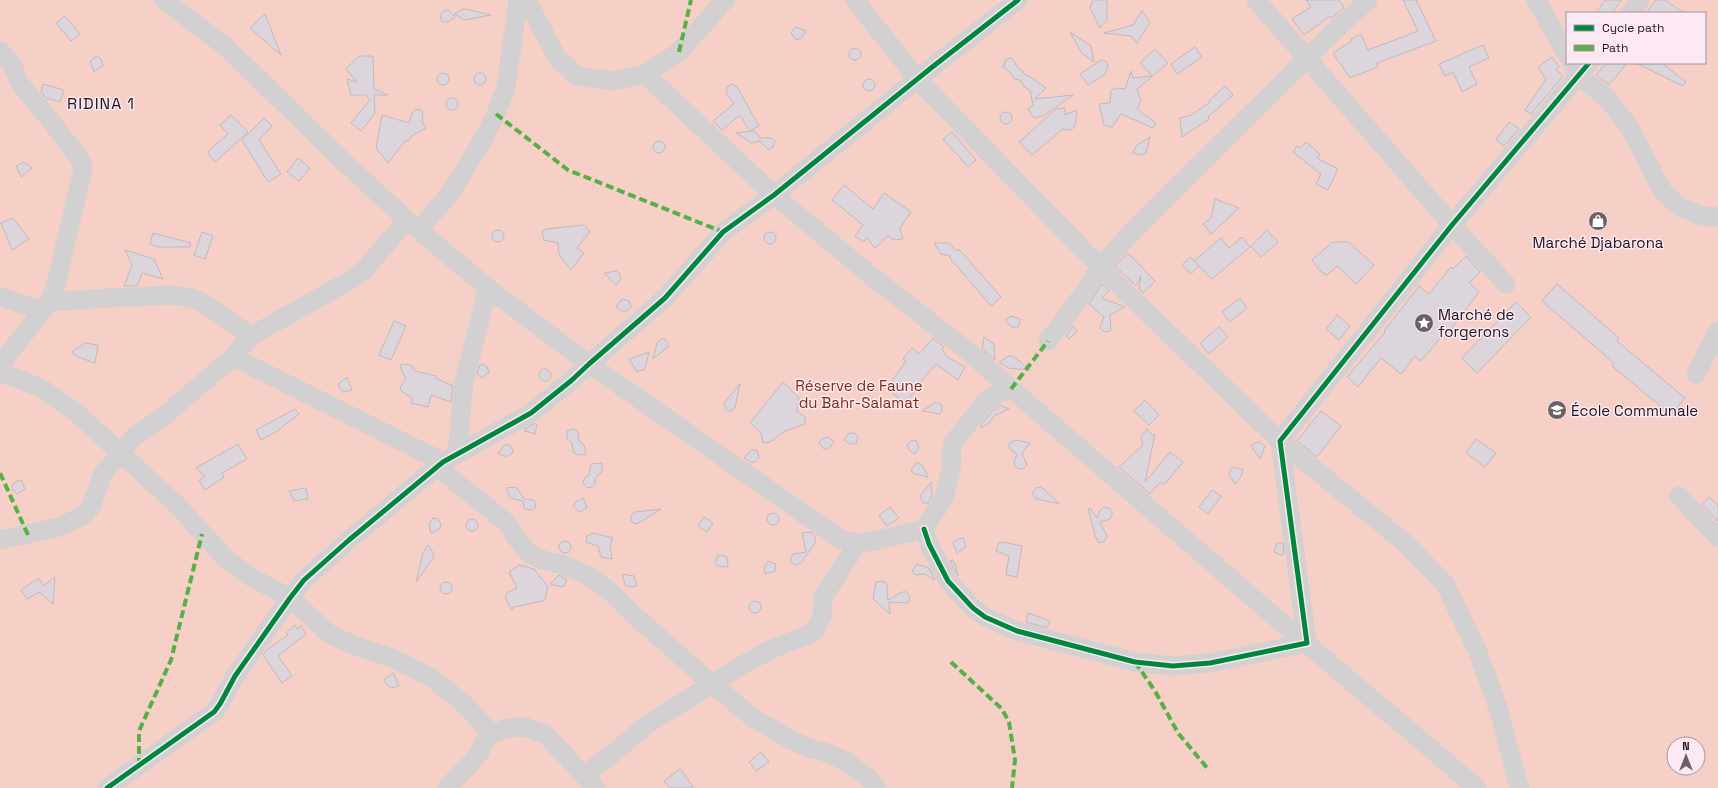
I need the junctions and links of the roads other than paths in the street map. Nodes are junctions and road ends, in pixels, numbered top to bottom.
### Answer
1 (164, 0) edge
2 (518, 0) edge
3 (527, 0) edge
4 (725, 0) edge
5 (855, 0) edge
6 (1018, 0) edge
7 (1256, 0) edge
8 (1368, 0) edge
9 (1536, 0) edge
10 (1640, 0) edge
11 (1631, 12) edge
12 (0, 51) edge
13 (1566, 53) edge
14 (1307, 58) junction
15 (1580, 67) edge
16 (645, 74) junction
17 (917, 79) junction
18 (774, 194) junction
19 (1718, 217) edge
20 (413, 225) junction
21 (1452, 225) junction
22 (1100, 267) junction
23 (1506, 284) dead end
24 (488, 288) junction
25 (0, 297) edge
26 (45, 306) junction
27 (1718, 331) edge
28 (251, 336) junction
29 (1048, 341) dead end
30 (233, 357) junction
31 (589, 364) junction
32 (0, 365) edge
33 (0, 372) edge
34 (1696, 374) dead end
35 (1011, 389) junction
36 (1280, 441) junction
37 (120, 453) junction
38 (445, 461) junction
39 (1679, 496) dead end
40 (924, 529) junction
41 (1718, 537) edge
42 (0, 540) edge
43 (858, 543) junction
44 (290, 598) junction
45 (1307, 643) junction
46 (712, 685) junction
47 (492, 734) junction
48 (590, 781) edge
49 (107, 788) edge
50 (447, 788) edge
51 (877, 788) edge
52 (1477, 788) edge
53 (1520, 788) edge

1 - 20 street
2 - 20 street
3 - 16 street
4 - 16 street
5 - 17 street
6 - 17 street
7 - 14 street
8 - 14 street
9 - 13 street
10 - 11 street
12 - 26 street
14 - 21 street
14 - 22 street
15 - 19 street
15 - 21 street
16 - 18 street
17 - 18 street
17 - 22 street
18 - 31 street
18 - 35 street
20 - 24 street
20 - 28 street
21 - 23 street
21 - 36 street
22 - 29 street
22 - 36 street
24 - 31 street
24 - 38 street
25 - 26 street
26 - 28 street
26 - 32 street
27 - 34 street
28 - 30 street
30 - 37 street
30 - 38 street
31 - 38 street
31 - 43 street
33 - 37 street
35 - 40 street
35 - 45 street
36 - 45 street
36 - 53 street
37 - 42 street
37 - 44 street
38 - 44 street
38 - 46 street
39 - 41 street
40 - 43 street
40 - 45 street
43 - 46 street
44 - 47 street
44 - 49 street
45 - 52 street
46 - 48 street
46 - 51 street
47 - 48 street
47 - 50 street

